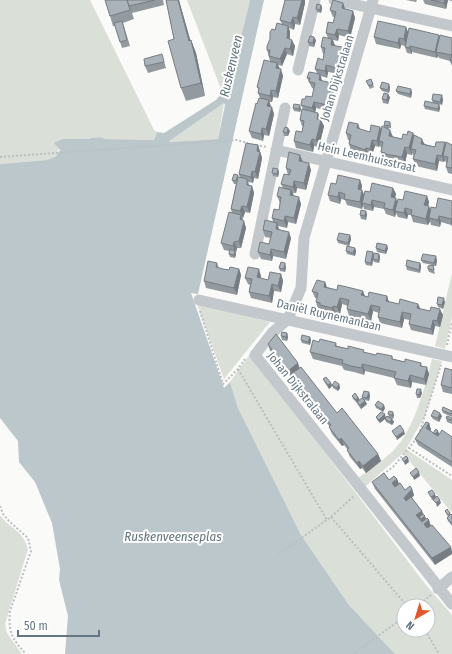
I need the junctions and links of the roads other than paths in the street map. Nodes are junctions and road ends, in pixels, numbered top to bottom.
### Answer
1 (316, 0) edge
2 (334, 0) edge
3 (372, 4) edge
4 (452, 26) edge
5 (298, 70) dead end
6 (285, 108) dead end
7 (276, 150) junction
8 (326, 160) junction
9 (452, 190) edge
10 (255, 254) dead end
11 (199, 300) road end
12 (288, 319) junction
13 (448, 356) edge
14 (452, 577) edge
15 (438, 588) junction
16 (452, 604) edge

1 - 5 street
2 - 3 street
3 - 4 street
3 - 8 street, Johan Dijkstralaan
6 - 7 street
7 - 8 street, Hein Leemhuisstraat
7 - 10 street
8 - 9 street, Hein Leemhuisstraat
8 - 12 street, Johan Dijkstralaan
11 - 12 street, Daniël Ruynemanlaan
12 - 13 street, Daniël Ruynemanlaan
12 - 15 street, Johan Dijkstralaan
14 - 15 street
15 - 16 street, Johan Dijkstralaan

